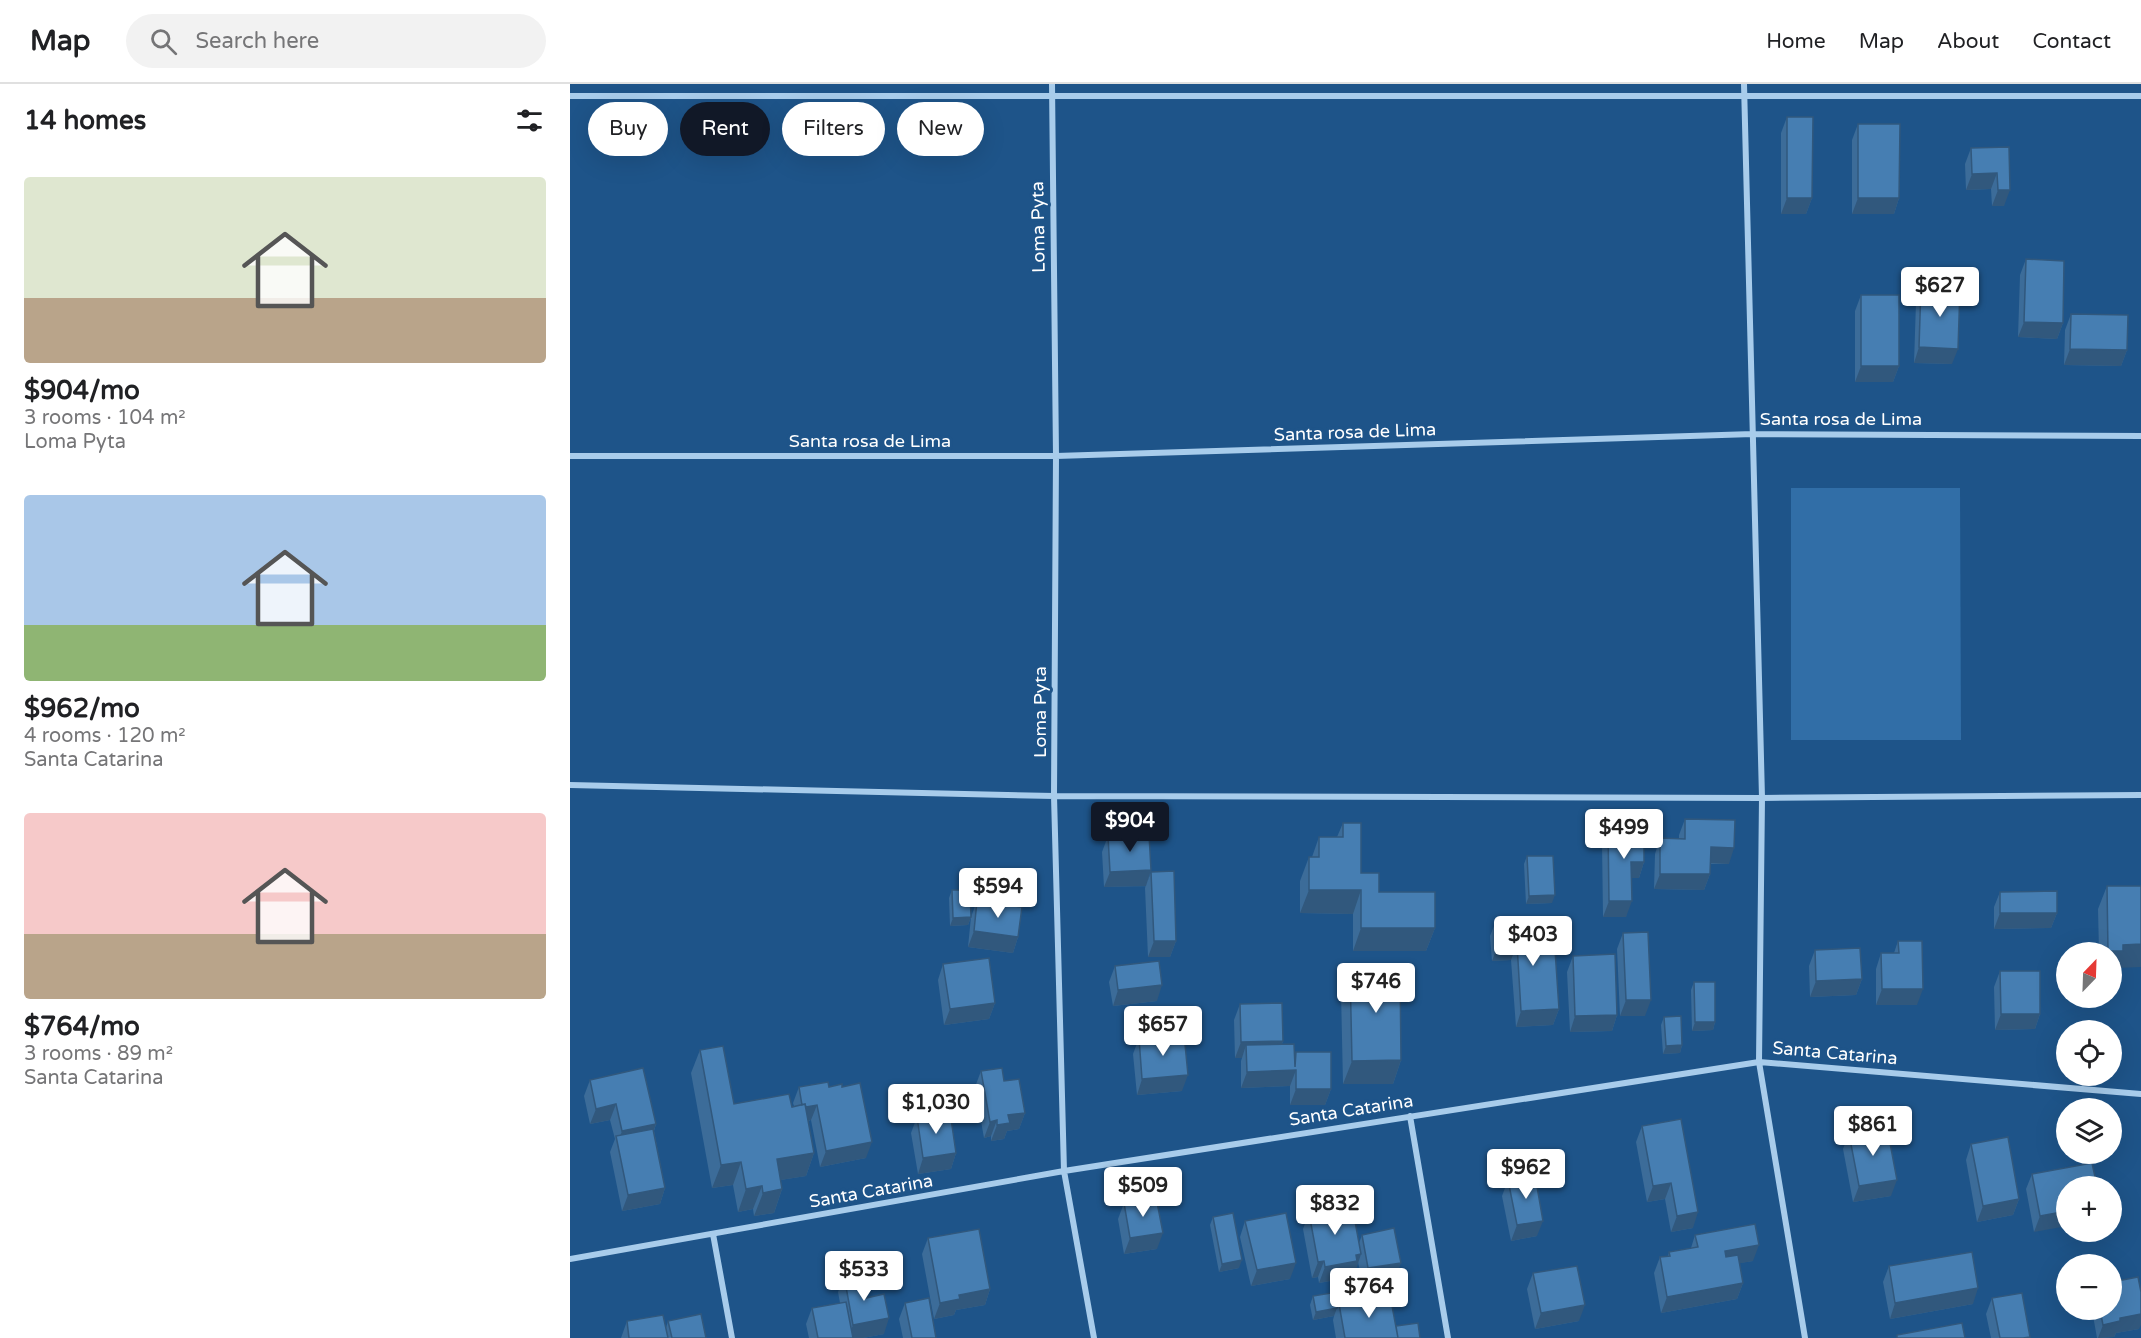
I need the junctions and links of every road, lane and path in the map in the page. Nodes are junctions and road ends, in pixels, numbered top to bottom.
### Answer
1 (1052, 84) edge
2 (1744, 84) edge
3 (570, 96) edge
4 (1052, 96) junction
5 (1744, 96) junction
6 (2141, 96) edge
7 (1753, 434) junction
8 (2141, 436) edge
9 (570, 456) edge
10 (1056, 456) junction
11 (570, 785) edge
12 (2141, 795) edge
13 (1054, 796) junction
14 (1762, 798) junction
15 (1759, 1062) junction
16 (2141, 1094) edge
17 (1410, 1116) junction
18 (1064, 1171) junction
19 (713, 1234) junction
20 (570, 1259) edge
21 (732, 1338) edge
22 (1094, 1338) edge
23 (1448, 1338) edge
24 (1805, 1338) edge

1 - 4 street, Loma Pyta
2 - 5 street
3 - 4 street
4 - 5 street
4 - 10 street, Loma Pyta
5 - 6 street
5 - 7 street
7 - 8 street, Santa rosa de Lima
7 - 10 street, Santa rosa de Lima
7 - 14 street
9 - 10 street, Santa rosa de Lima
10 - 13 street, Loma Pyta
11 - 13 street
12 - 14 street
13 - 14 street
13 - 18 street, Loma Pyta
14 - 15 street
15 - 16 street, Santa Catarina
15 - 17 street, Santa Catarina
15 - 24 street
17 - 18 street, Santa Catarina
17 - 23 street
18 - 19 street, Santa Catarina
18 - 22 street, Loma Pyta
19 - 20 street, Santa Catarina
19 - 21 street

